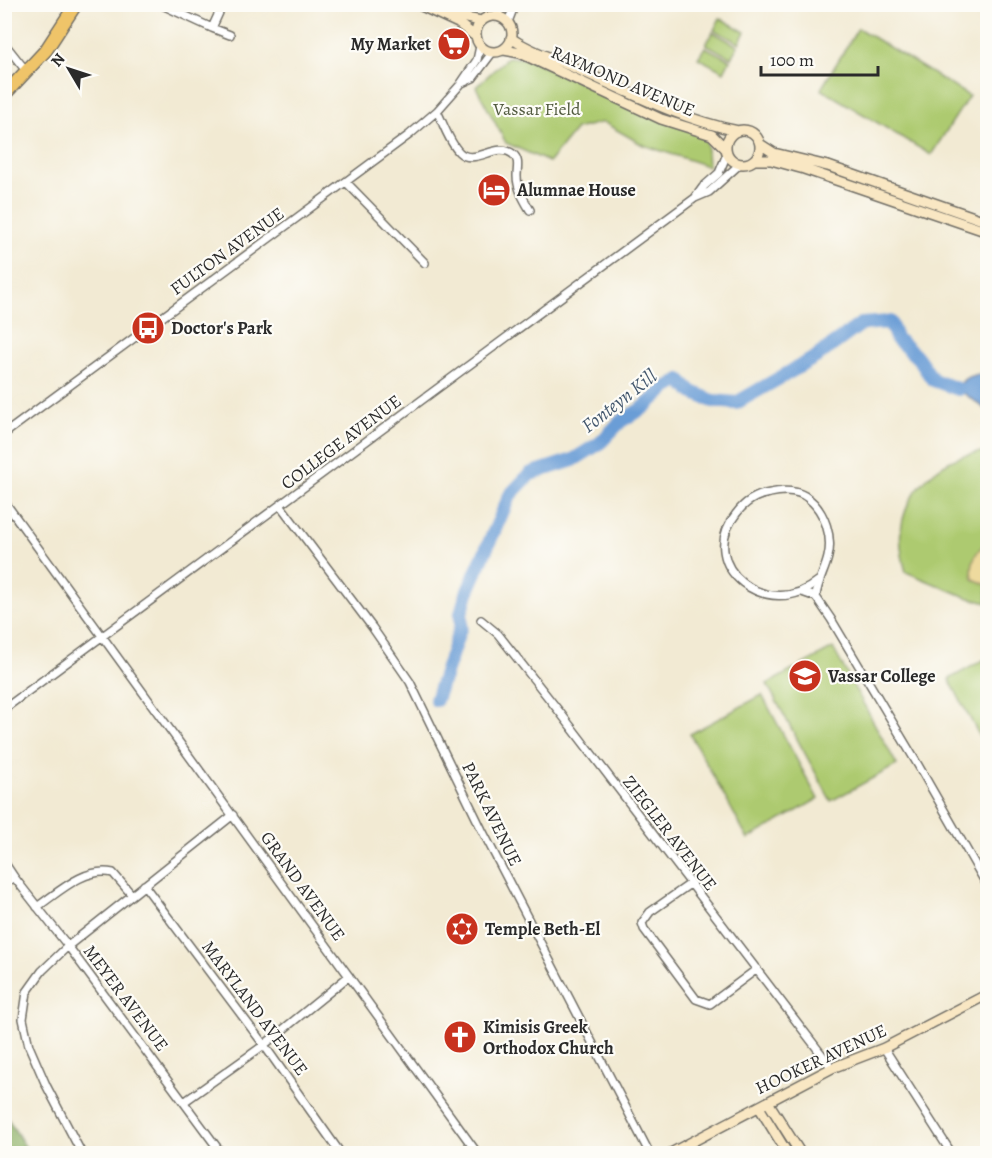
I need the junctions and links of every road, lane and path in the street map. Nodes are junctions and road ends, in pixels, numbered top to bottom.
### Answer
1 (76, 4) edge
2 (160, 4) edge
3 (223, 4) edge
4 (417, 4) edge
5 (436, 4) edge
6 (505, 4) edge
7 (515, 4) edge
8 (495, 16) junction
9 (481, 21) junction
10 (508, 22) junction
11 (212, 28) junction
12 (230, 35) dead end
13 (476, 36) junction
14 (512, 38) junction
15 (4, 43) edge
16 (480, 46) junction
17 (504, 50) junction
18 (492, 53) junction
19 (27, 72) junction
20 (460, 84) junction
21 (4, 95) edge
22 (437, 111) junction
23 (738, 131) junction
24 (760, 144) junction
25 (727, 151) junction
26 (755, 160) junction
27 (740, 164) junction
28 (346, 182) junction
29 (695, 198) junction
30 (530, 210) dead end
31 (987, 222) edge
32 (987, 232) edge
33 (425, 263) dead end
34 (4, 434) edge
35 (4, 501) edge
36 (280, 506) junction
37 (818, 581) junction
38 (801, 592) junction
39 (816, 597) junction
40 (481, 620) dead end
41 (103, 636) junction
42 (4, 709) edge
43 (233, 815) junction
44 (4, 862) edge
45 (14, 877) junction
46 (4, 884) edge
47 (690, 884) junction
48 (144, 885) junction
49 (987, 887) edge
50 (132, 895) junction
51 (37, 907) junction
52 (68, 946) junction
53 (757, 969) junction
54 (350, 976) junction
55 (987, 994) edge
56 (264, 1045) junction
57 (884, 1048) junction
58 (832, 1068) junction
59 (184, 1102) junction
60 (768, 1102) junction
61 (759, 1107) junction
62 (339, 1151) dead end
63 (82, 1154) edge
64 (222, 1154) edge
65 (478, 1154) edge
66 (650, 1154) edge
67 (669, 1154) edge
68 (788, 1154) edge
69 (801, 1154) edge
70 (952, 1154) edge

1 - 19 highway
2 - 11 street
3 - 11 street
4 - 13 main road
5 - 9 main road
6 - 8 street
7 - 10 street
8 - 9 main road
8 - 10 main road
9 - 13 main road
10 - 14 main road
11 - 12 street
13 - 16 main road
14 - 17 main road
14 - 23 main road, RAYMOND AVENUE
15 - 19 street
16 - 18 main road
16 - 20 street, FULTON AVENUE
17 - 18 main road
17 - 25 main road, RAYMOND AVENUE
18 - 20 street, FULTON AVENUE
19 - 21 highway
20 - 22 street, FULTON AVENUE
22 - 28 street, FULTON AVENUE
22 - 30 street
23 - 24 main road
23 - 25 main road
24 - 26 main road
24 - 31 main road
25 - 27 main road
25 - 29 street, COLLEGE AVENUE
26 - 27 main road
26 - 32 main road
27 - 29 street, COLLEGE AVENUE
28 - 33 street
28 - 34 street, FULTON AVENUE
29 - 36 street, COLLEGE AVENUE
35 - 41 street, GRAND AVENUE
36 - 41 street, COLLEGE AVENUE
36 - 66 street, PARK AVENUE
37 - 38 street
37 - 38 street
37 - 39 street
38 - 39 street
39 - 49 street
40 - 47 street, ZIEGLER AVENUE
41 - 42 street, COLLEGE AVENUE
41 - 43 street, GRAND AVENUE
43 - 48 street
43 - 54 street, GRAND AVENUE
44 - 45 street, MEYER AVENUE
45 - 46 street
45 - 51 street, MEYER AVENUE
47 - 53 street, ZIEGLER AVENUE
47 - 53 street
48 - 50 street
48 - 56 street, MARYLAND AVENUE
50 - 51 street
50 - 52 street
51 - 52 street, MEYER AVENUE
52 - 59 street, MEYER AVENUE
52 - 63 street
53 - 58 street, ZIEGLER AVENUE
54 - 56 street
54 - 65 street, GRAND AVENUE
55 - 57 main road, HOOKER AVENUE
56 - 59 street
56 - 62 street, MARYLAND AVENUE
57 - 58 main road, HOOKER AVENUE
57 - 70 street
58 - 60 main road, HOOKER AVENUE
59 - 64 street, MEYER AVENUE
60 - 61 main road, HOOKER AVENUE
60 - 69 main road
61 - 67 main road, HOOKER AVENUE
61 - 68 main road

